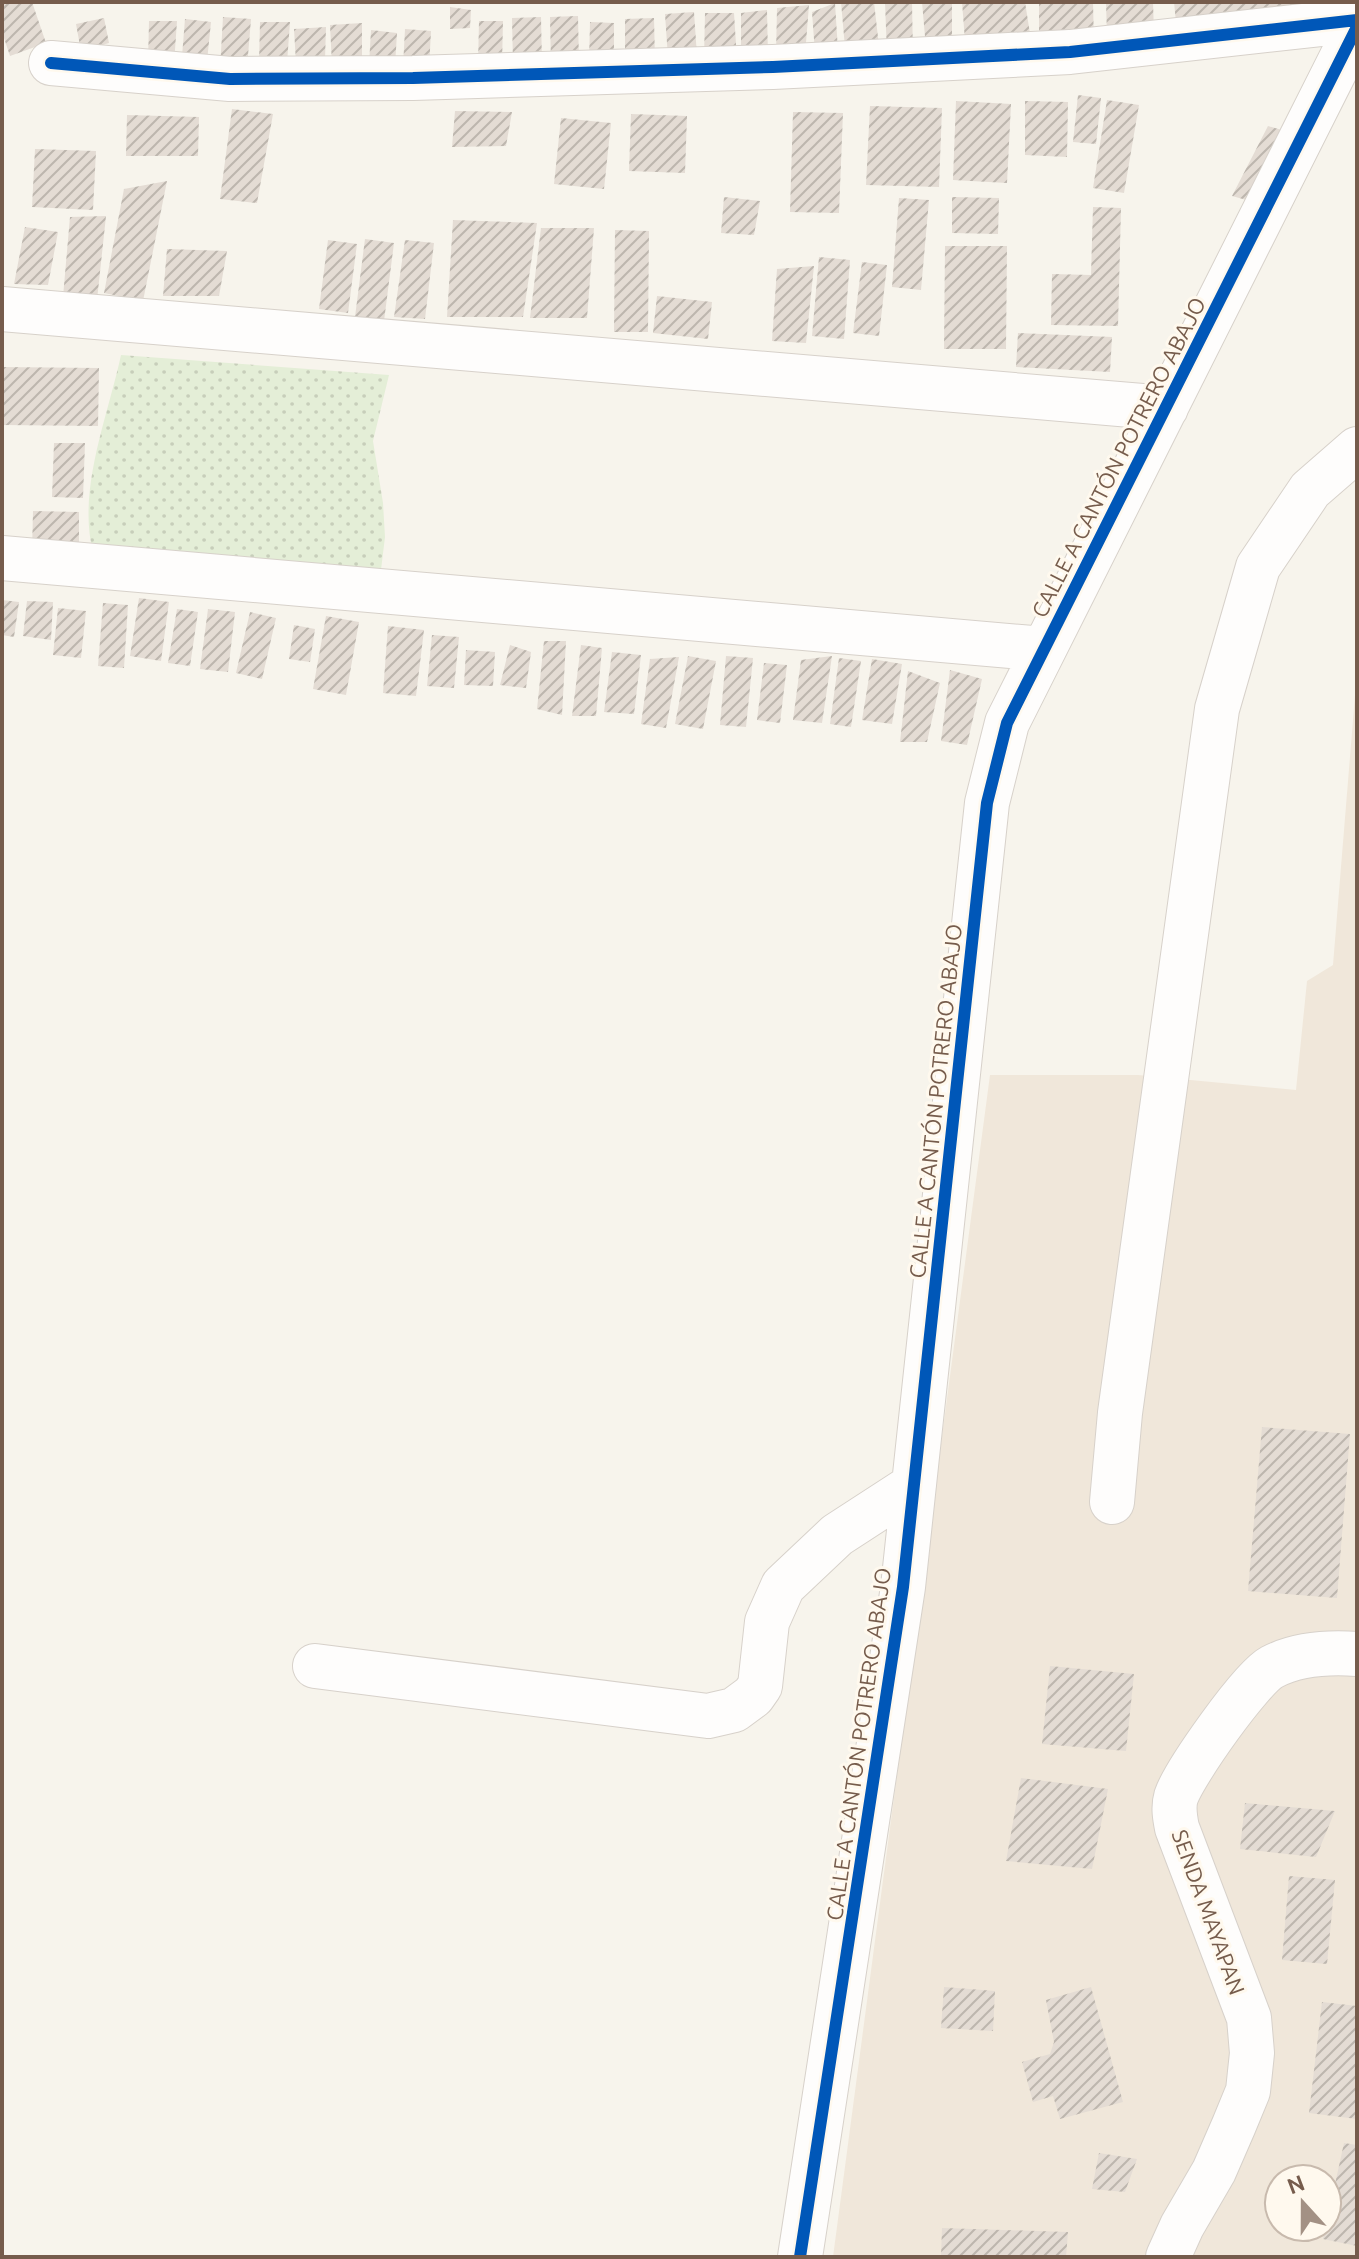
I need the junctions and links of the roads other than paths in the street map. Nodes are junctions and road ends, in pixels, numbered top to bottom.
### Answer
1 (1357, 20) edge
2 (1357, 27) edge
3 (51, 63) dead end
4 (2, 309) edge
5 (1166, 408) junction
6 (1357, 449) edge
7 (2, 558) edge
8 (1044, 649) junction
9 (914, 1485) junction
10 (1112, 1502) dead end
11 (1357, 1654) edge
12 (315, 1666) dead end
13 (800, 2257) edge
14 (1168, 2257) edge

1 - 3 street
2 - 5 street, CALLE A CANTÓN POTRERO ABAJO
4 - 5 street
5 - 8 street, CALLE A CANTÓN POTRERO ABAJO
6 - 10 street
7 - 8 street
8 - 9 street, CALLE A CANTÓN POTRERO ABAJO
9 - 12 street
9 - 13 street, CALLE A CANTÓN POTRERO ABAJO
11 - 14 street, SENDA MAYAPAN

